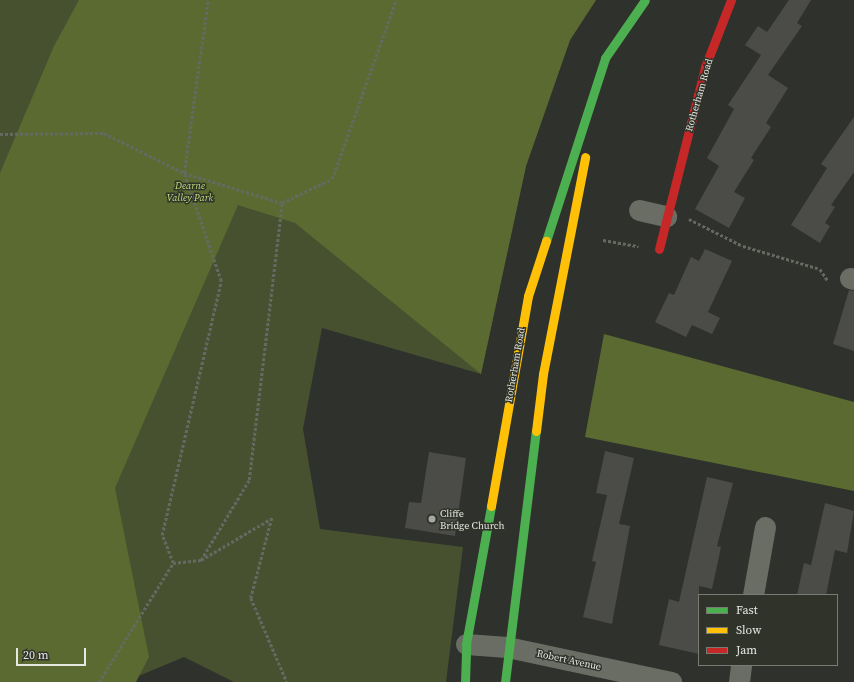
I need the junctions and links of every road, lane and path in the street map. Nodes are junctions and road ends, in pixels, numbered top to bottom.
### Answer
1 (208, 0) edge
2 (396, 0) edge
3 (645, 0) edge
4 (731, 0) edge
5 (605, 58) junction
6 (0, 134) edge
7 (184, 174) junction
8 (282, 204) junction
9 (639, 210) dead end
10 (667, 212) junction
11 (603, 240) dead end
12 (659, 249) joint
13 (852, 279) edge
14 (765, 527) dead end
15 (200, 560) junction
16 (174, 563) junction
17 (753, 594) edge
18 (466, 644) junction
19 (507, 647) junction
20 (742, 666) edge
21 (99, 682) edge
22 (287, 682) edge
23 (465, 682) edge
24 (504, 682) edge
25 (671, 682) edge
26 (739, 682) edge

1 - 7 path
2 - 8 path
3 - 5 main road, Rotherham Road
4 - 10 main road, Rotherham Road
5 - 18 main road, Rotherham Road
5 - 19 main road, Rotherham Road
6 - 7 path
7 - 8 path
7 - 16 path
8 - 15 path
9 - 10 street
10 - 12 main road, Rotherham Road
10 - 13 path
11 - 12 path
14 - 17 street
15 - 16 path
15 - 22 path
16 - 21 path
18 - 19 street, Robert Avenue
18 - 23 main road, Rotherham Road
19 - 24 main road, Rotherham Road
19 - 25 street, Robert Avenue
20 - 26 street

